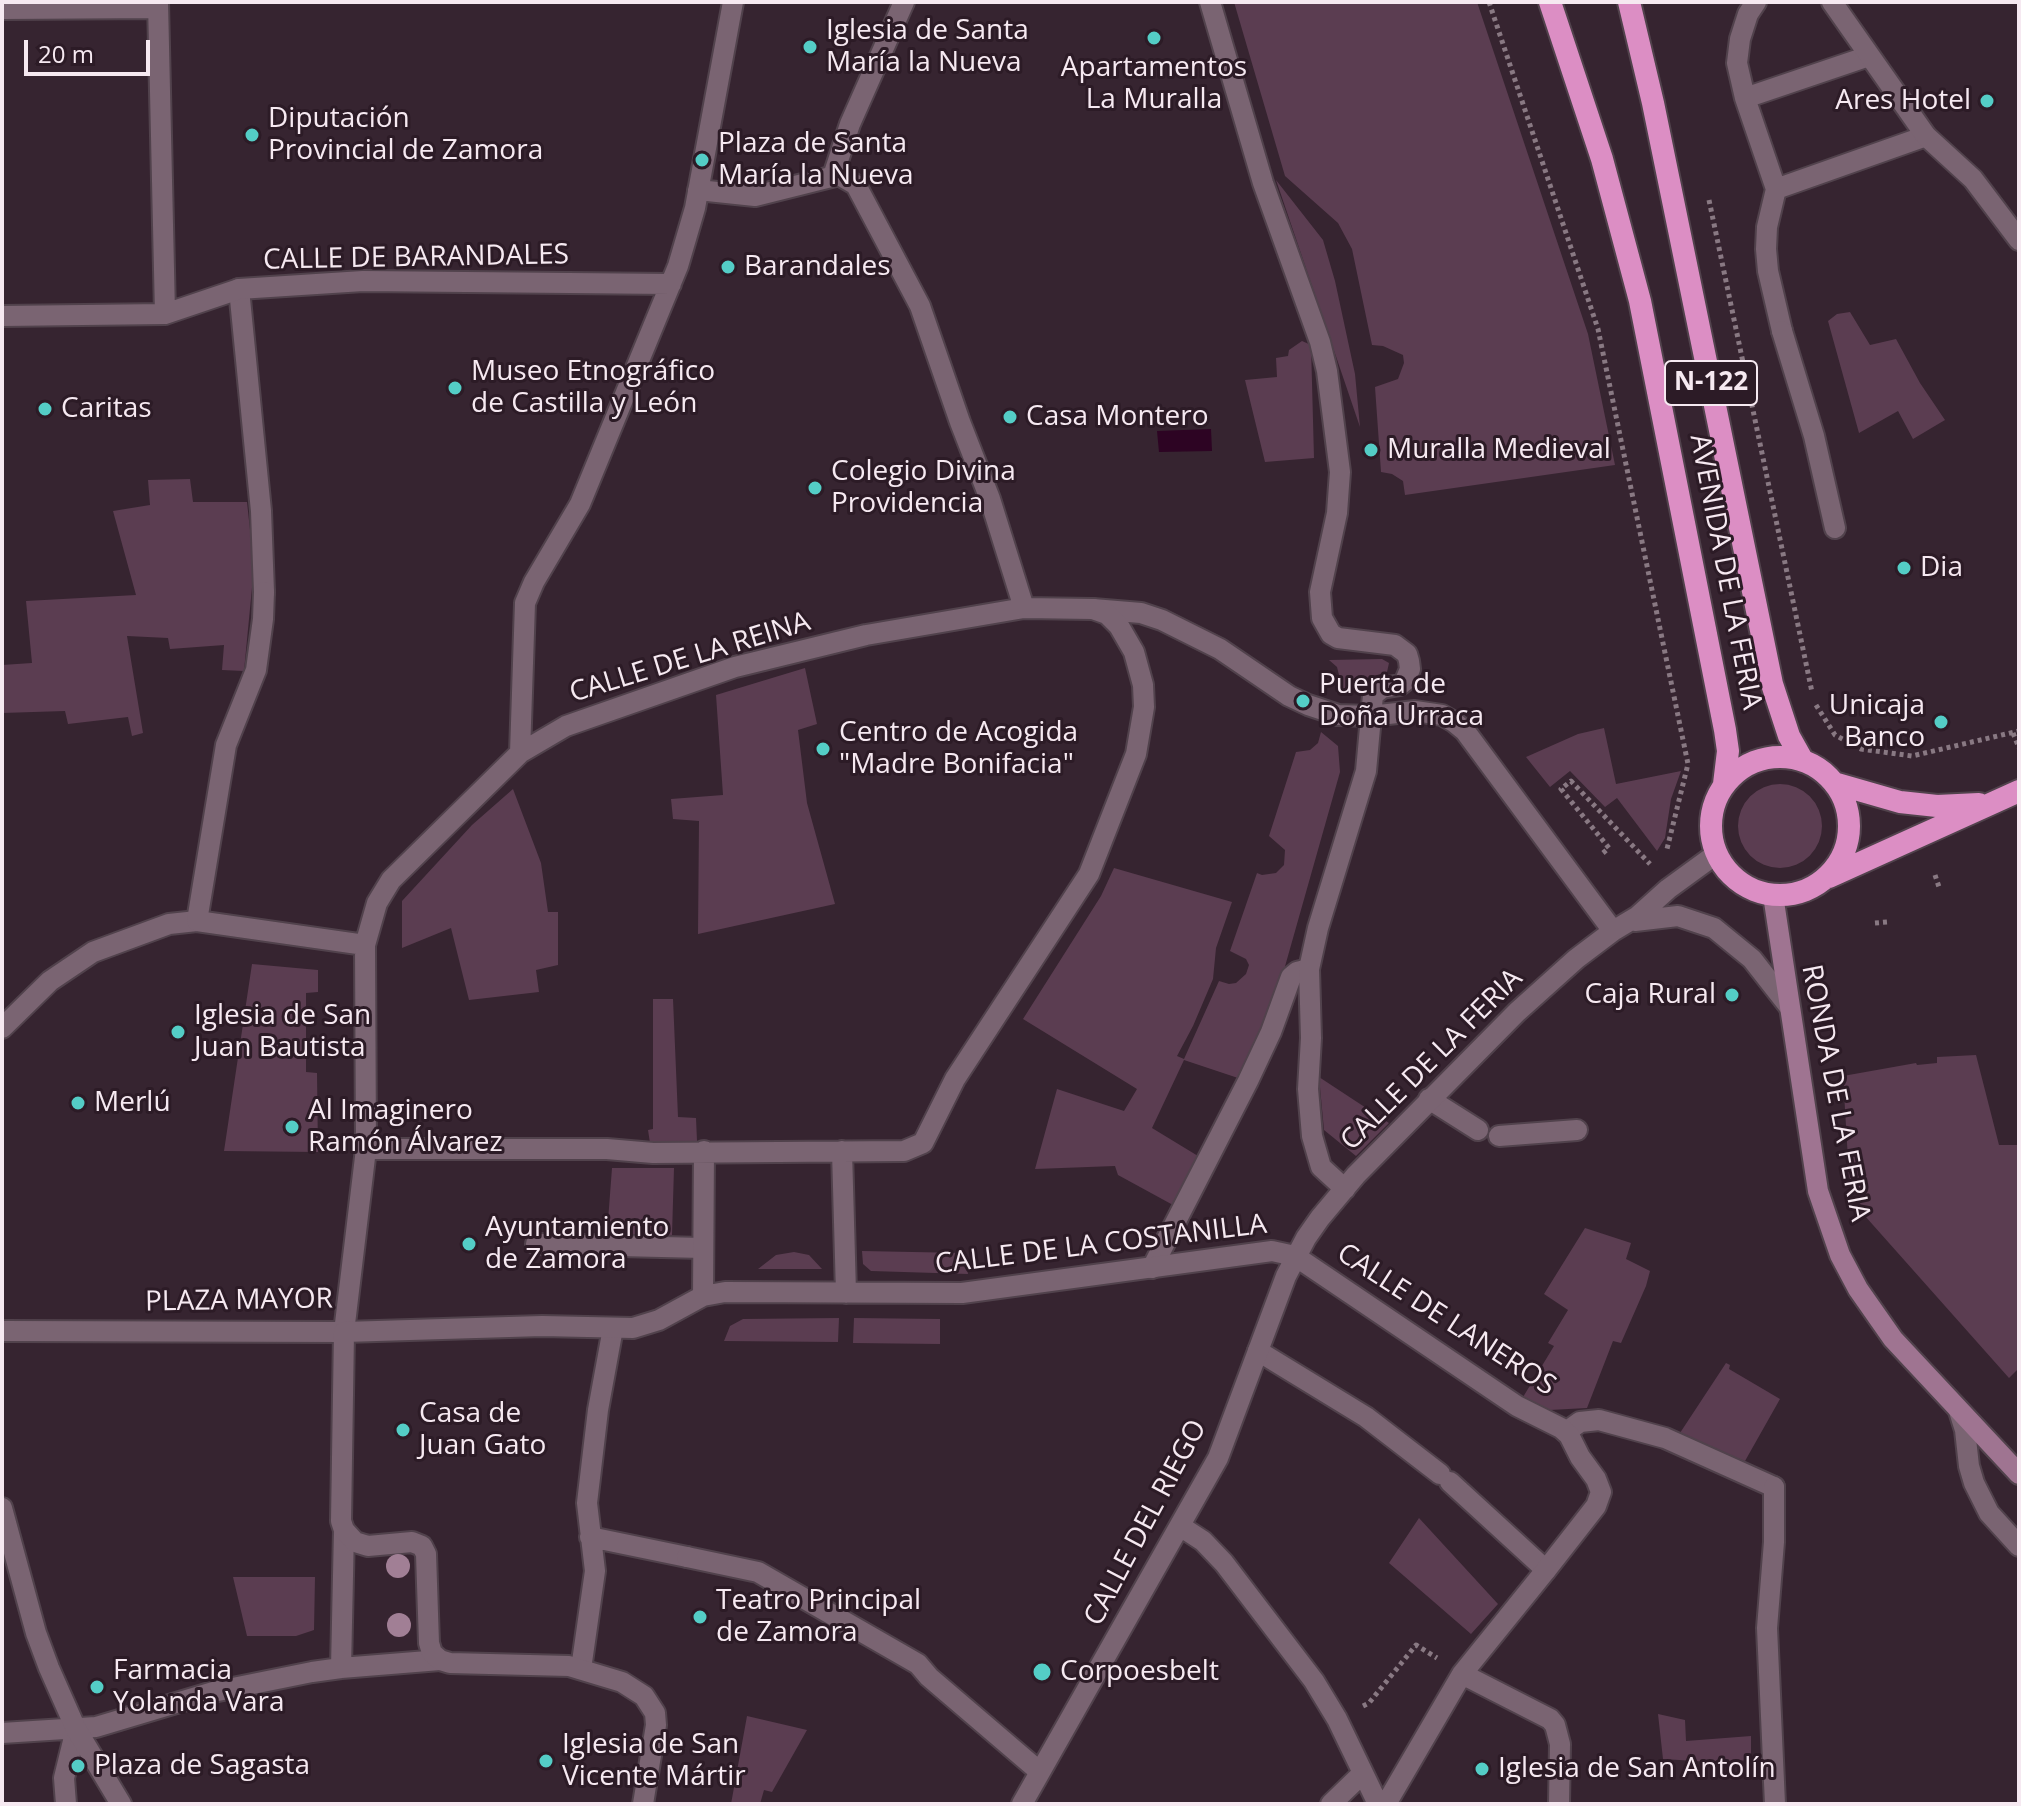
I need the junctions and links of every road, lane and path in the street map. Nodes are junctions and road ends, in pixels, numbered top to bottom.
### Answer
1 (733, 2) edge
2 (904, 2) edge
3 (1210, 2) edge
4 (1489, 2) edge
5 (1550, 2) edge
6 (1569, 2) edge
7 (1629, 2) edge
8 (1756, 2) edge
9 (1832, 2) edge
10 (158, 5) edge
11 (2, 9) edge
12 (1869, 56) junction
13 (1569, 59) junction
14 (1745, 98) junction
15 (1926, 136) junction
16 (833, 176) junction
17 (1776, 189) junction
18 (698, 190) junction
19 (2019, 240) edge
20 (671, 284) junction
21 (239, 289) junction
22 (165, 314) junction
23 (2, 316) edge
24 (1835, 528) dead end
25 (1788, 580) dead end
26 (1024, 608) junction
27 (1093, 609) junction
28 (1370, 716) junction
29 (2016, 732) edge
30 (2019, 748) edge
31 (520, 753) junction
32 (1803, 761) junction
33 (1834, 783) junction
34 (1724, 784) junction
35 (2019, 791) edge
36 (1996, 801) junction
37 (1603, 853) dead end
38 (1716, 854) junction
39 (1650, 865) junction
40 (1640, 875) dead end
41 (1935, 875) dead end
42 (1828, 878) junction
43 (1939, 887) dead end
44 (1773, 895) junction
45 (379, 896) joint
46 (197, 921) junction
47 (1887, 922) dead end
48 (1875, 923) dead end
49 (1620, 927) junction
50 (365, 945) junction
51 (1309, 969) junction
52 (1788, 1005) junction
53 (2, 1028) edge
54 (1429, 1099) junction
55 (1478, 1130) dead end
56 (1577, 1130) dead end
57 (1499, 1136) dead end
58 (366, 1149) junction
59 (704, 1151) junction
60 (842, 1151) junction
61 (1345, 1189) junction
62 (536, 1244) dead end
63 (703, 1248) junction
64 (1295, 1256) junction
65 (1152, 1268) junction
66 (846, 1293) junction
67 (703, 1296) junction
68 (613, 1328) junction
69 (2, 1331) edge
70 (344, 1332) junction
71 (1258, 1351) junction
72 (1959, 1411) junction
73 (1566, 1432) junction
74 (2019, 1474) edge
75 (2, 1508) edge
76 (342, 1526) junction
77 (1180, 1526) junction
78 (590, 1537) junction
79 (2019, 1546) edge
80 (1546, 1570) junction
81 (443, 1661) junction
82 (341, 1668) junction
83 (581, 1669) junction
84 (1462, 1674) junction
85 (1369, 1703) dead end
86 (76, 1729) junction
87 (2, 1733) edge
88 (1040, 1772) junction
89 (1363, 1773) junction
90 (66, 1804) edge
91 (121, 1804) edge
92 (643, 1804) edge
93 (1022, 1804) edge
94 (1331, 1804) edge
95 (1378, 1804) edge
96 (1386, 1804) edge
97 (1559, 1804) edge
98 (1775, 1804) edge

1 - 18 street
2 - 16 street
3 - 28 street
4 - 39 path
5 - 13 highway, AVENIDA DE LA FERIA / N-122
6 - 13 highway
7 - 32 highway, AVENIDA DE LA FERIA / N-122
8 - 14 street
9 - 12 street
10 - 11 street
10 - 22 street
12 - 14 street
12 - 15 street
13 - 34 highway, AVENIDA DE LA FERIA / N-122
14 - 17 street
15 - 17 street
15 - 19 street
16 - 18 street
16 - 26 street
17 - 24 street
18 - 20 street
20 - 21 street, CALLE DE BARANDALES
20 - 31 street
21 - 22 street, CALLE DE BARANDALES
21 - 46 street
22 - 23 street, CALLE DE BARANDALES
25 - 29 path
26 - 27 street, CALLE DE LA REINA
26 - 31 street, CALLE DE LA REINA
27 - 28 street, CALLE DE LA REINA
27 - 60 street
28 - 49 street, CALLE DE LA REINA
28 - 51 street
29 - 30 path
31 - 45 street, CALLE DE LA REINA
32 - 33 highway, N-122
32 - 34 highway
33 - 36 highway, N-122
33 - 42 highway
34 - 38 highway, N-122
35 - 36 highway, N-122
36 - 42 highway, N-122
37 - 39 path
38 - 44 highway
38 - 49 street, CALLE DE LA FERIA
39 - 40 path
41 - 43 path
42 - 44 highway, N-122
44 - 52 main road, RONDA DE LA FERIA
45 - 50 street, PLAZA MAYOR
46 - 50 street
46 - 53 street
47 - 48 path
49 - 52 street, CALLE DE LA FERIA
49 - 54 street, CALLE DE LA FERIA
50 - 58 street, PLAZA MAYOR
51 - 61 street
51 - 65 street
52 - 72 main road, RONDA DE LA FERIA
54 - 55 street
54 - 61 street, CALLE DE LA FERIA
56 - 57 street
58 - 59 street
58 - 70 street, PLAZA MAYOR
59 - 60 street
59 - 63 street
60 - 66 street
61 - 64 street, CALLE DE LA FERIA
62 - 63 street
63 - 67 street
64 - 65 street, CALLE DE LA COSTANILLA
64 - 71 street, CALLE DEL RIEGO
64 - 73 street, CALLE DE LANEROS
65 - 66 street, CALLE DE LA COSTANILLA
66 - 67 street, CALLE DE LA COSTANILLA
67 - 68 street, CALLE DE LA COSTANILLA
68 - 70 street, CALLE DE LA COSTANILLA
68 - 78 street
69 - 70 street, PLAZA MAYOR
70 - 76 street
71 - 77 street, CALLE DEL RIEGO
71 - 80 street
72 - 74 main road, RONDA DE LA FERIA
72 - 79 street
73 - 80 street
73 - 98 street
75 - 86 street
76 - 81 street
76 - 82 street
77 - 88 street, CALLE DEL RIEGO
77 - 89 street
78 - 83 street
78 - 88 street
80 - 84 street
81 - 82 street
81 - 83 street
82 - 86 street
83 - 92 street
84 - 85 path
84 - 96 street
84 - 97 street
86 - 87 street
86 - 90 street
86 - 91 street
88 - 93 street, CALLE DEL RIEGO
89 - 94 street
89 - 95 street

